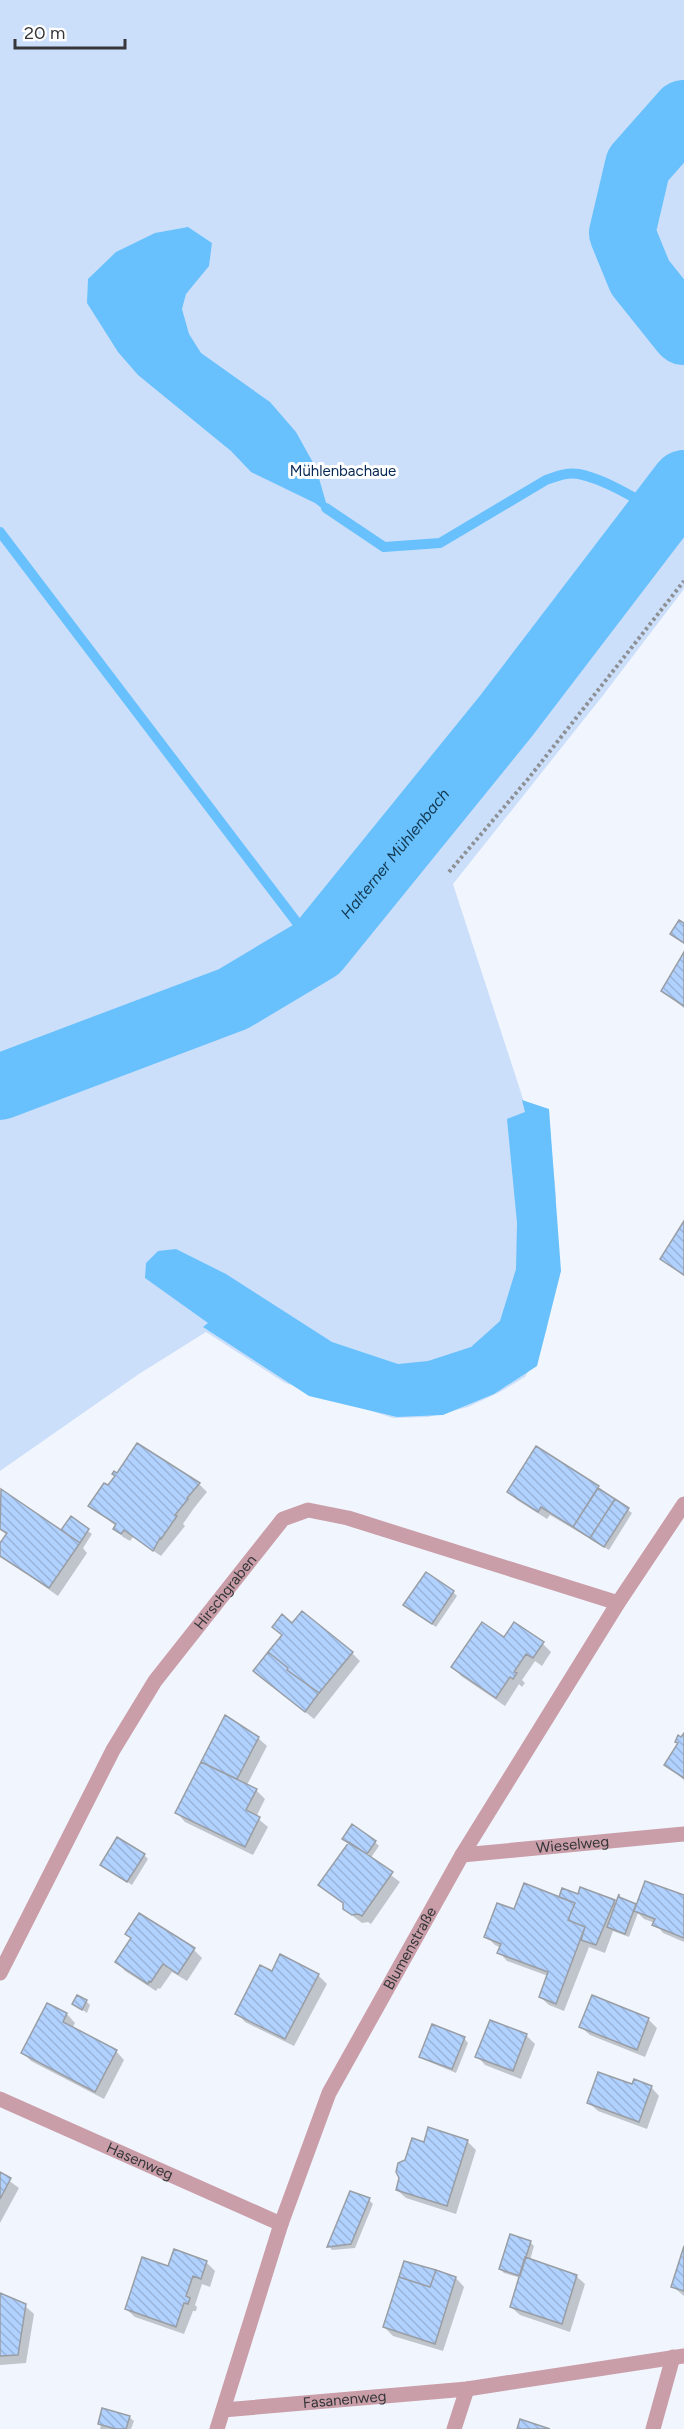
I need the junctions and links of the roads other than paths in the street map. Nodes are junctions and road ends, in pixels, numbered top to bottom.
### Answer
1 (684, 1504) edge
2 (618, 1603) junction
3 (684, 1834) edge
4 (462, 1855) junction
5 (0, 1973) edge
6 (0, 2099) edge
7 (281, 2224) junction
8 (679, 2356) edge
9 (466, 2389) junction
10 (223, 2410) junction
11 (217, 2429) edge
12 (454, 2429) edge
13 (653, 2429) edge

1 - 2 street, Blumenstraße
2 - 4 street, Blumenstraße
2 - 5 street, Hirschgraben
3 - 4 street, Wieselweg
4 - 7 street, Blumenstraße
6 - 7 street, Hasenweg
7 - 10 street, Blumenstraße
8 - 9 street, Fasanenweg
8 - 13 street, Fasanenweg
9 - 10 street, Fasanenweg
9 - 12 street
10 - 11 street, Blumenstraße

